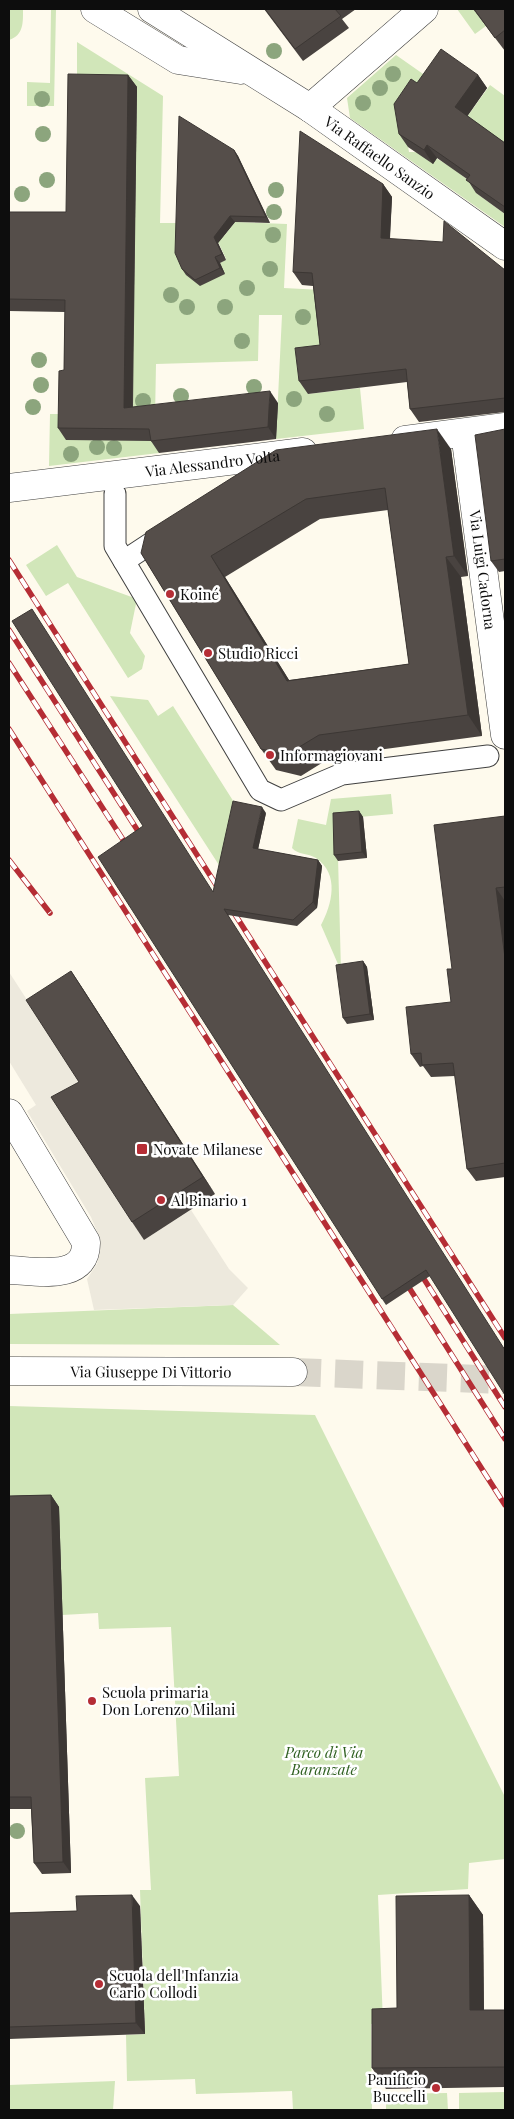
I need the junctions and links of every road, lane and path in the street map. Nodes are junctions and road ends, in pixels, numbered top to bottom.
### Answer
1 (95, 9) edge
2 (152, 9) edge
3 (424, 9) edge
4 (253, 72) junction
5 (310, 108) junction
6 (505, 246) edge
7 (505, 427) edge
8 (465, 432) junction
9 (379, 443) edge
10 (331, 449) edge
11 (9, 488) edge
12 (115, 494) dead end
13 (182, 523) edge
14 (124, 560) junction
15 (505, 735) edge
16 (488, 756) dead end
17 (9, 1113) edge
18 (9, 1270) edge
19 (9, 1371) edge
20 (294, 1372) tunnel mouth

1 - 4 street, Via Raffaello Sanzio
2 - 4 street, Via Raffaello Sanzio
3 - 5 street
4 - 5 street, Via Raffaello Sanzio
5 - 6 street, Via Raffaello Sanzio
7 - 8 street
8 - 9 street
8 - 15 street, Via Luigi Cadorna
10 - 11 street, Via Alessandro Volta
12 - 14 street
13 - 14 street
14 - 16 street
17 - 18 street
19 - 20 street, Via Giuseppe Di Vittorio

